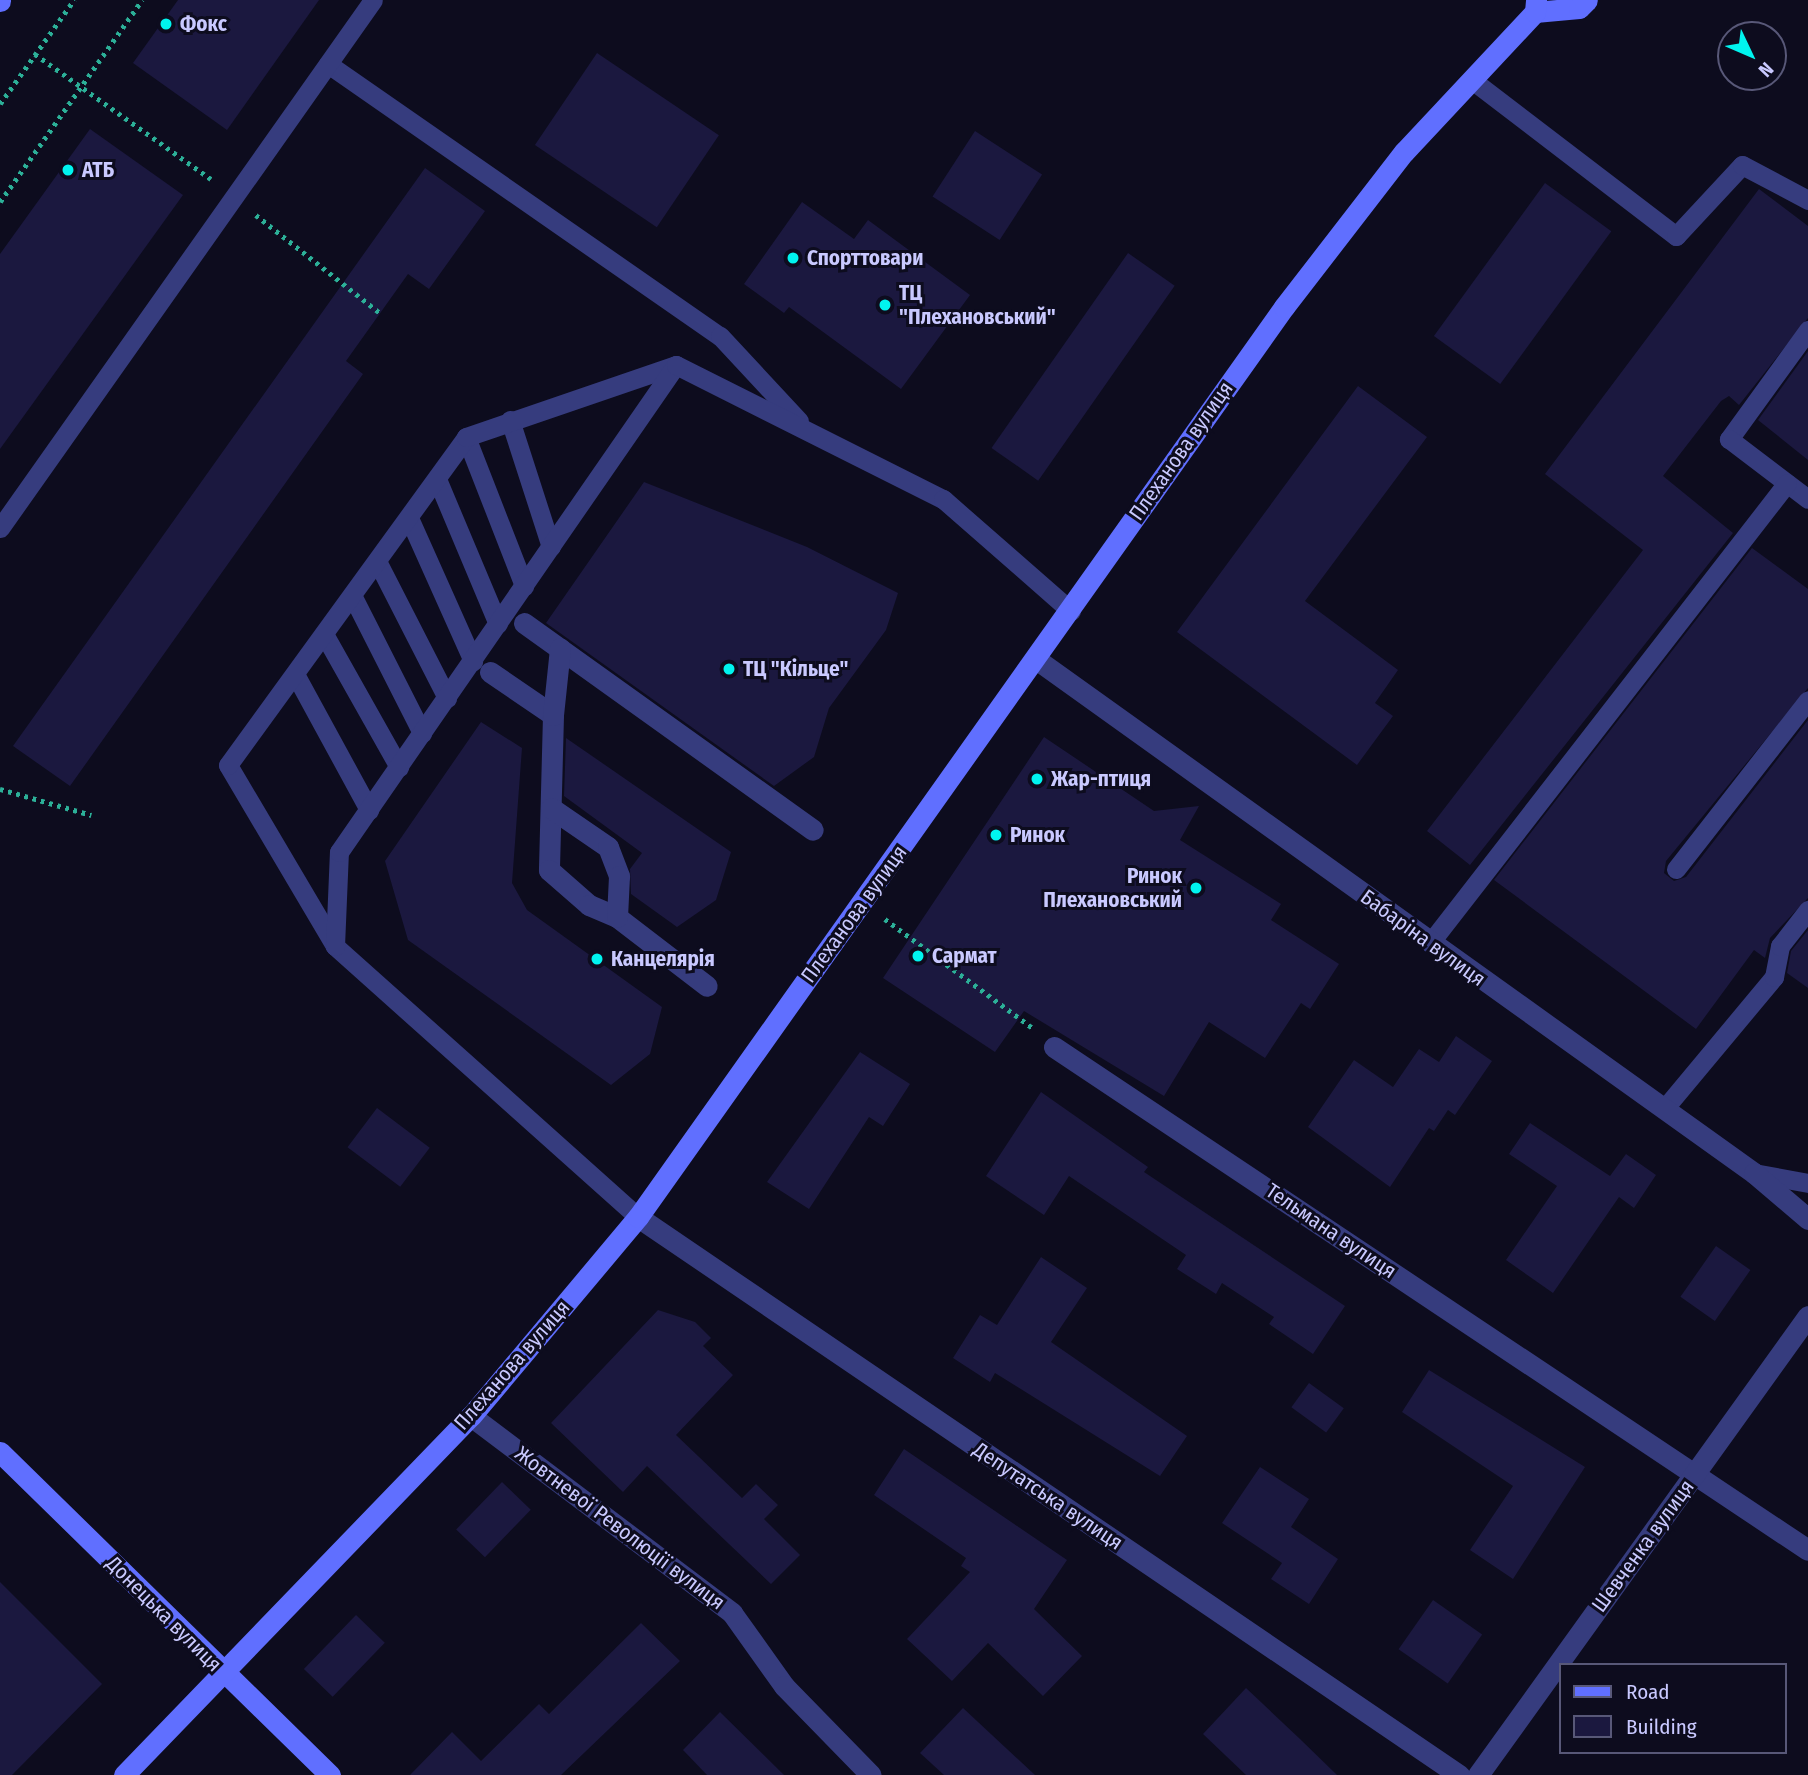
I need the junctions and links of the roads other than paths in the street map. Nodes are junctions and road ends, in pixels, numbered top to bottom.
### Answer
1 (373, 0) edge
2 (1587, 0) edge
3 (1530, 4) edge
4 (328, 64) junction
5 (1472, 80) junction
6 (1808, 200) edge
7 (1808, 330) edge
8 (676, 365) junction
9 (510, 420) junction
10 (810, 432) junction
11 (466, 437) junction
12 (438, 479) junction
13 (1787, 483) junction
14 (1808, 499) edge
15 (409, 518) junction
16 (0, 528) edge
17 (551, 547) junction
18 (377, 561) junction
19 (524, 586) junction
20 (352, 595) junction
21 (1071, 611) junction
22 (524, 623) dead end
23 (498, 624) junction
24 (324, 634) junction
25 (560, 648) junction
26 (1036, 659) junction
27 (482, 666) junction
28 (295, 674) junction
29 (447, 698) junction
30 (1808, 700) edge
31 (553, 715) junction
32 (422, 733) junction
33 (399, 767) junction
34 (551, 808) junction
35 (369, 810) junction
36 (813, 830) dead end
37 (1676, 869) dead end
38 (1808, 910) edge
39 (617, 917) junction
40 (1430, 943) junction
41 (335, 946) junction
42 (707, 986) dead end
43 (1055, 1047) road end
44 (1664, 1109) junction
45 (1754, 1173) junction
46 (1808, 1183) edge
47 (638, 1217) junction
48 (1808, 1219) edge
49 (1808, 1316) edge
50 (471, 1416) junction
51 (0, 1452) edge
52 (1696, 1473) junction
53 (1808, 1550) edge
54 (224, 1672) junction
55 (124, 1775) edge
56 (330, 1775) edge
57 (871, 1775) edge
58 (1459, 1775) edge
59 (1478, 1775) edge

1 - 4 lane
2 - 3 street, Плеханова вулиця
3 - 5 street, Плеханова вулиця
4 - 10 lane
4 - 16 lane
5 - 6 lane
5 - 21 street, Плеханова вулиця
7 - 13 lane
8 - 9 lane
8 - 10 lane
8 - 17 lane
9 - 11 lane
9 - 17 lane
10 - 21 lane
11 - 12 lane
11 - 19 lane
12 - 15 lane
12 - 23 lane
13 - 14 lane
13 - 40 lane
15 - 18 lane
15 - 27 lane
17 - 19 lane
18 - 20 lane
18 - 29 lane
19 - 23 lane
20 - 24 lane
20 - 32 lane
21 - 26 street, Плеханова вулиця
22 - 25 street
23 - 27 lane
24 - 28 lane
24 - 33 lane
25 - 31 street
25 - 36 street
26 - 40 street, Бабаріна вулиця
26 - 47 street, Плеханова вулиця
27 - 29 lane
27 - 31 street
28 - 35 lane
28 - 41 lane
29 - 32 lane
30 - 37 lane
31 - 34 street
32 - 33 lane
33 - 35 lane
34 - 39 street
34 - 39 street
35 - 41 lane
38 - 44 lane
39 - 42 street
40 - 44 street, Бабаріна вулиця
41 - 47 lane
43 - 52 street, Тельмана вулиця
44 - 45 street, Бабаріна вулиця
45 - 46 lane
45 - 48 street, Бабаріна вулиця
47 - 50 street, Плеханова вулиця
47 - 58 street, Депутатська вулиця
49 - 52 street, Шевченка вулиця
50 - 54 street, Плеханова вулиця
50 - 57 street, Жовтневої Революції вулиця
51 - 54 street, Донецька вулиця
52 - 53 street, Тельмана вулиця
52 - 59 street, Шевченка вулиця
54 - 55 street, Плеханова вулиця
54 - 56 street, Донецька вулиця

